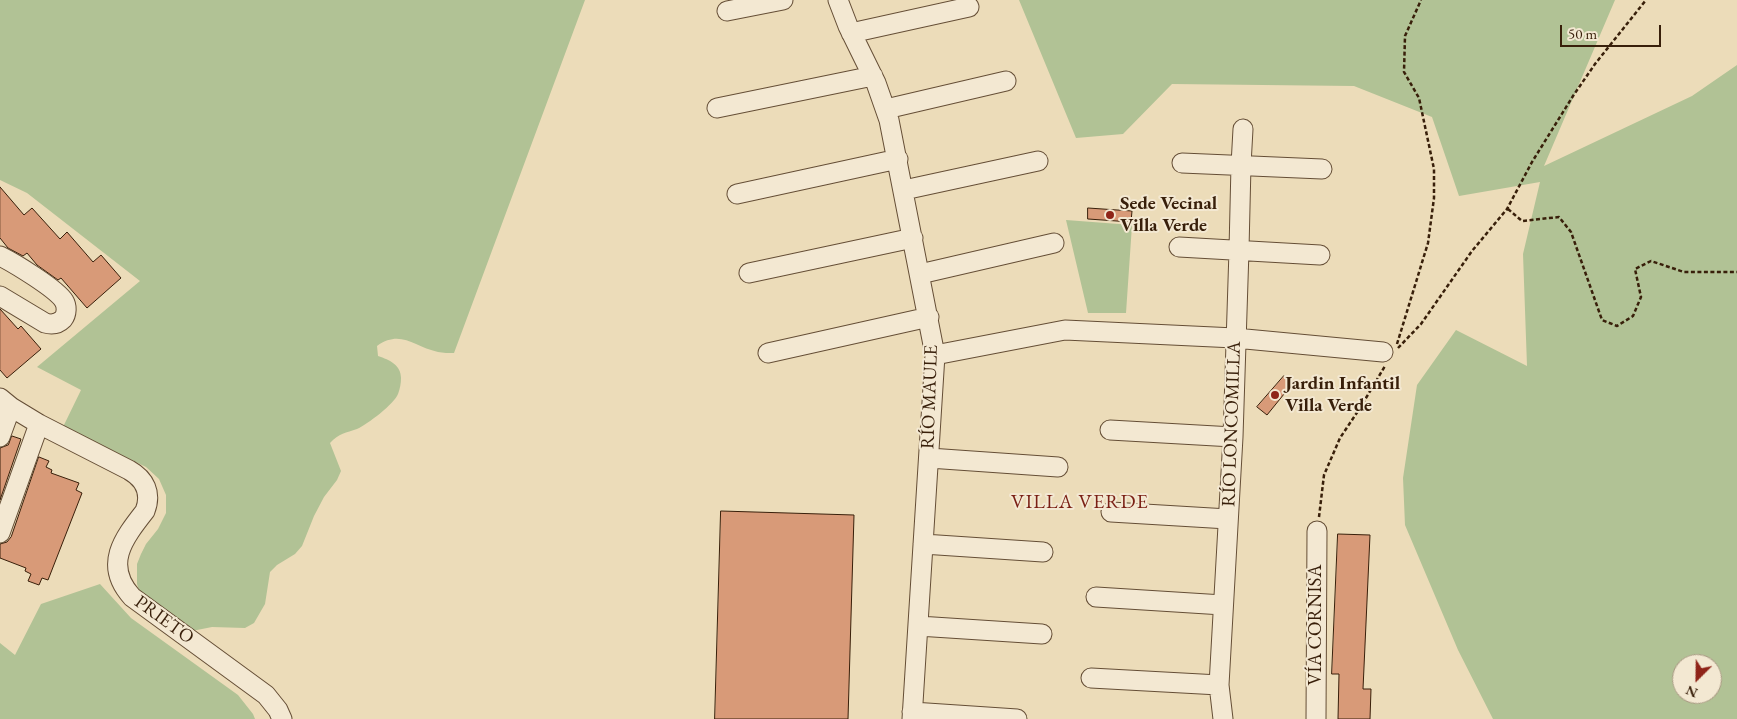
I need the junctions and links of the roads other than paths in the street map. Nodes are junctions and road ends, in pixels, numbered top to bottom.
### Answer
1 (783, 0) edge
2 (838, 0) edge
3 (969, 7) dead end
4 (727, 11) dead end
5 (851, 33) junction
6 (873, 76) junction
7 (1006, 81) dead end
8 (717, 108) dead end
9 (886, 110) junction
10 (1243, 128) dead end
11 (898, 159) junction
12 (1038, 161) dead end
13 (1182, 163) dead end
14 (1241, 165) junction
15 (1322, 169) dead end
16 (904, 190) junction
17 (737, 194) dead end
18 (913, 238) junction
19 (1054, 243) dead end
20 (1179, 247) dead end
21 (1239, 250) junction
22 (1320, 255) dead end
23 (0, 256) edge
24 (749, 273) dead end
25 (920, 274) junction
26 (0, 296) edge
27 (929, 317) junction
28 (1236, 338) junction
29 (768, 353) dead end
30 (935, 355) junction
31 (1385, 357) road end
32 (6, 402) edge
33 (40, 424) junction
34 (1110, 430) dead end
35 (0, 437) edge
36 (1232, 437) junction
37 (929, 458) junction
38 (1058, 467) dead end
39 (1111, 512) dead end
40 (1228, 519) junction
41 (1317, 531) road end
42 (0, 533) edge
43 (923, 544) junction
44 (1043, 552) dead end
45 (1096, 597) dead end
46 (1224, 605) junction
47 (918, 626) junction
48 (1042, 634) dead end
49 (1091, 678) dead end
50 (1219, 685) junction
51 (912, 716) edge
52 (282, 719) edge
53 (1016, 719) edge
54 (1224, 719) edge
55 (1316, 719) edge

1 - 4 street
2 - 5 street, RÍO MAULE
3 - 5 street
5 - 6 street, RÍO MAULE
6 - 8 street
6 - 9 street, RÍO MAULE
7 - 9 street
9 - 11 street, RÍO MAULE
10 - 14 street, RÍO LONCOMILLA
11 - 16 street, RÍO MAULE
11 - 17 street
12 - 16 street
13 - 14 street
14 - 15 street
14 - 21 street, RÍO LONCOMILLA
16 - 18 street, RÍO MAULE
18 - 24 street
18 - 25 street, RÍO MAULE
19 - 25 street
20 - 21 street
21 - 22 street
21 - 28 street, RÍO LONCOMILLA
23 - 26 street
25 - 27 street, RÍO MAULE
27 - 29 street
27 - 30 street, RÍO MAULE
28 - 30 street
28 - 31 street
28 - 36 street, RÍO LONCOMILLA
30 - 37 street, RÍO MAULE
32 - 33 street, PRIETO
32 - 35 street
33 - 42 street
33 - 52 street, PRIETO
34 - 36 street
36 - 40 street, RÍO LONCOMILLA
37 - 38 street
37 - 43 street, RÍO MAULE
39 - 40 street
40 - 46 street, RÍO LONCOMILLA
41 - 55 street, VÍA CORNISA
43 - 44 street
43 - 47 street, RÍO MAULE
45 - 46 street
46 - 50 street, RÍO LONCOMILLA
47 - 48 street
47 - 51 street, RÍO MAULE
49 - 50 street
50 - 54 street, RÍO LONCOMILLA
51 - 53 street

